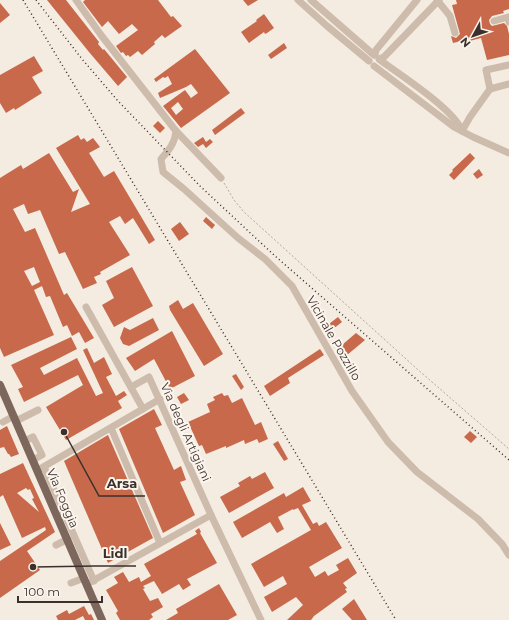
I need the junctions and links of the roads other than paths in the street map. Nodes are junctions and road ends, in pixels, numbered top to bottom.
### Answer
1 (76, 0) edge
2 (298, 0) edge
3 (311, 0) edge
4 (417, 0) edge
5 (438, 0) edge
6 (494, 21) dead end
7 (509, 22) edge
8 (455, 33) dead end
9 (377, 57) junction
10 (371, 63) junction
11 (509, 65) edge
12 (509, 84) edge
13 (490, 89) junction
14 (176, 131) junction
15 (462, 131) junction
16 (509, 153) edge
17 (221, 178) road end
18 (86, 307) dead end
19 (0, 385) edge
20 (131, 387) junction
21 (160, 399) junction
22 (143, 409) junction
23 (38, 410) dead end
24 (15, 418) junction
25 (3, 422) dead end
26 (111, 428) junction
27 (41, 468) junction
28 (211, 515) junction
29 (68, 539) junction
30 (160, 543) junction
31 (56, 545) dead end
32 (509, 555) edge
33 (88, 581) junction
34 (71, 583) dead end
35 (102, 620) edge
36 (261, 620) edge

1 - 14 street
2 - 10 street
3 - 9 street
4 - 9 street
5 - 8 street
5 - 9 street
6 - 7 street
9 - 10 street
9 - 15 street
10 - 15 street
11 - 13 street
12 - 13 street
13 - 15 street
14 - 17 street
14 - 32 street, Vicinale Pozzillo
15 - 16 street
18 - 20 street
19 - 24 main road, Via Foggia
20 - 21 street, Via degli Artigiani
20 - 22 street
21 - 22 street
21 - 28 street, Via degli Artigiani
22 - 26 street
23 - 24 street
24 - 25 street
24 - 27 main road, Via Foggia
26 - 27 street
26 - 30 street
27 - 29 main road, Via Foggia
27 - 33 street
28 - 30 street
28 - 36 street, Via degli Artigiani
29 - 31 street
29 - 33 main road, Via Foggia
30 - 33 street
33 - 34 street
33 - 35 main road, Via Foggia

